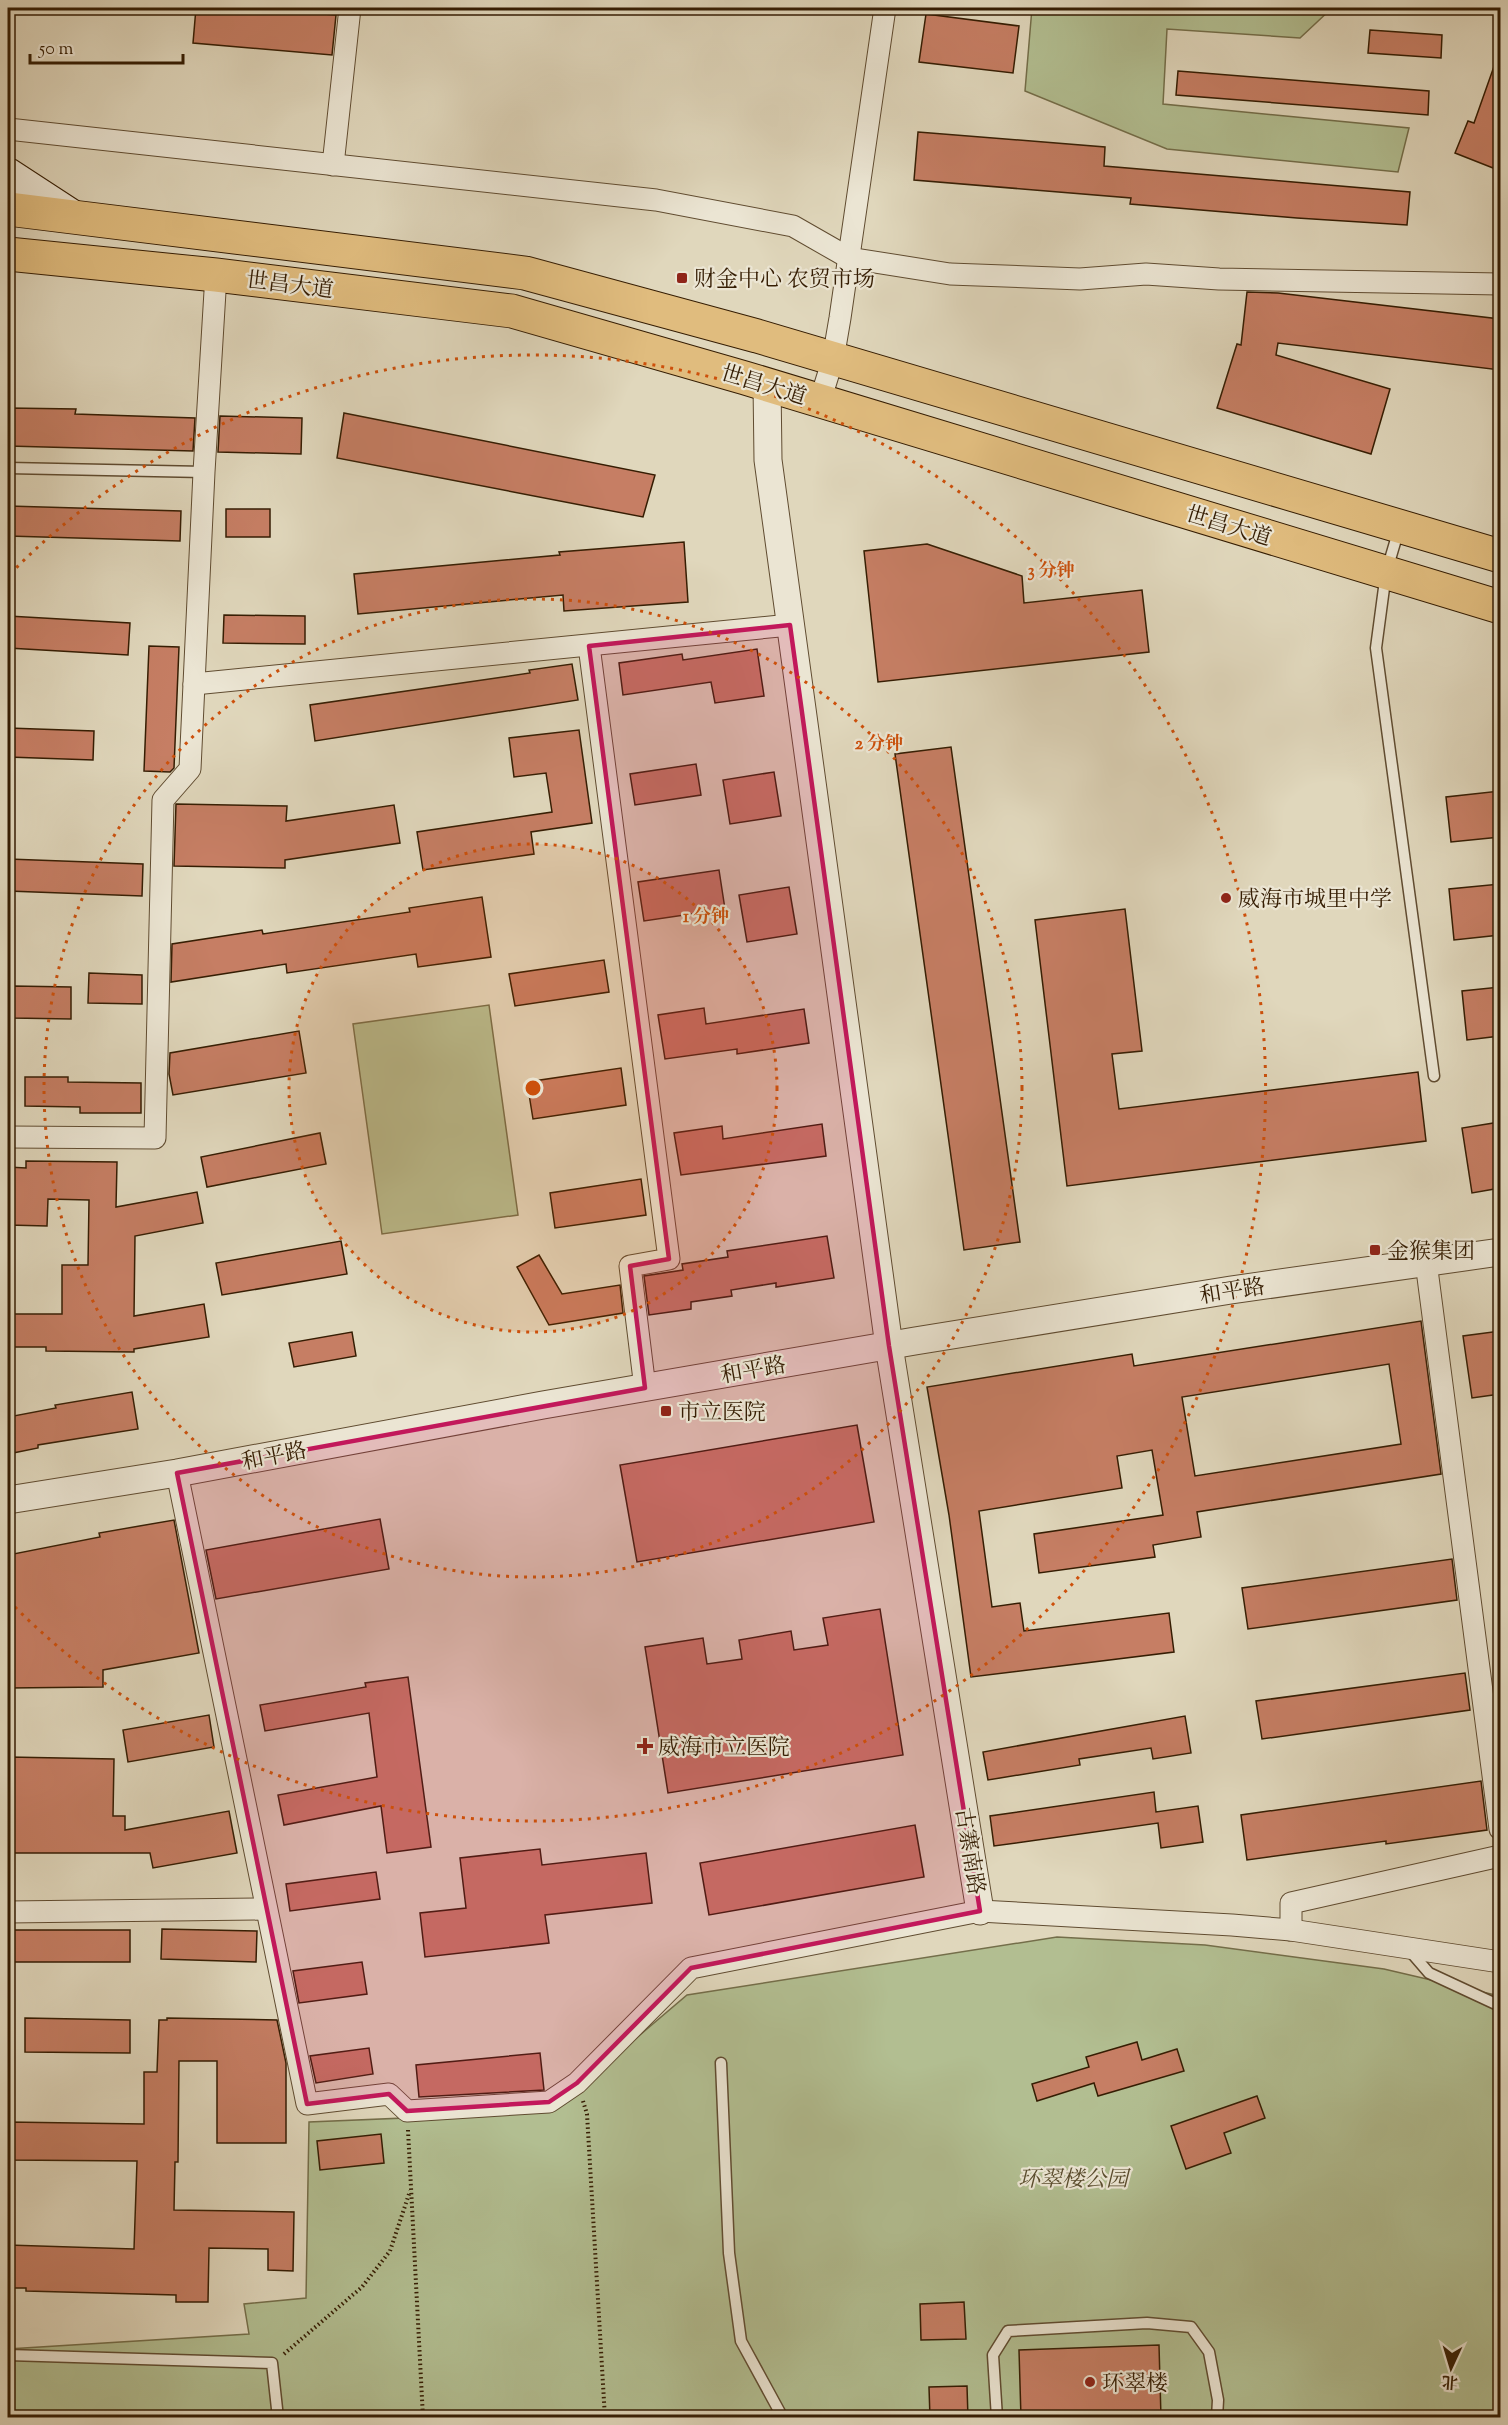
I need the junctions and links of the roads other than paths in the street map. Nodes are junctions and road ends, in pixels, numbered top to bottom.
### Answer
1 (350, 8) edge
2 (885, 8) edge
3 (8, 129) edge
4 (333, 165) junction
5 (8, 173) edge
6 (8, 209) edge
7 (77, 218) junction
8 (8, 254) edge
9 (849, 258) junction
10 (216, 274) junction
11 (1500, 284) edge
12 (833, 359) junction
13 (767, 384) junction
14 (820, 401) junction
15 (8, 468) edge
16 (204, 472) junction
17 (1400, 525) junction
18 (1500, 556) edge
19 (1386, 573) junction
20 (1500, 607) edge
21 (790, 626) junction
22 (590, 646) junction
23 (194, 684) junction
24 (1434, 1076) dead end
25 (8, 1137) edge
26 (1500, 1252) edge
27 (1426, 1262) junction
28 (889, 1346) junction
29 (645, 1388) junction
30 (177, 1473) junction
31 (8, 1500) edge
32 (1500, 1829) edge
33 (1500, 1856) edge
34 (266, 1909) junction
35 (980, 1911) junction
36 (8, 1912) edge
37 (1291, 1930) junction
38 (1408, 1948) junction
39 (1500, 1962) edge
40 (1500, 2006) edge
41 (721, 2063) dead end
42 (8, 2355) edge
43 (279, 2418) edge
44 (783, 2418) edge
45 (997, 2418) edge
46 (1217, 2418) edge

1 - 4 street
2 - 9 street
3 - 4 street
4 - 9 street
5 - 7 main road
6 - 7 main road, 世昌大道
7 - 12 main road, 世昌大道
8 - 10 main road, 世昌大道
9 - 11 street
9 - 12 street
10 - 13 main road, 世昌大道
10 - 16 street
12 - 14 street
12 - 17 main road, 世昌大道
13 - 14 main road, 世昌大道
13 - 21 street, 古寨南路
14 - 19 main road, 世昌大道
15 - 16 lane
16 - 23 street
17 - 18 main road, 世昌大道
17 - 19 lane
19 - 20 main road, 世昌大道
19 - 24 lane
21 - 22 street
21 - 28 street, 古寨南路
22 - 23 street
22 - 29 street
23 - 25 street
26 - 27 street, 和平路
27 - 28 street, 和平路
27 - 32 street
28 - 29 street, 和平路
28 - 35 street, 古寨南路
29 - 30 street, 和平路
30 - 31 street, 和平路
30 - 34 street
33 - 37 street
34 - 35 street
34 - 36 street
35 - 37 street, 古寨南路
37 - 38 street, 古寨南路
38 - 39 street, 古寨南路
38 - 40 lane
41 - 44 lane
42 - 43 lane
45 - 46 lane

